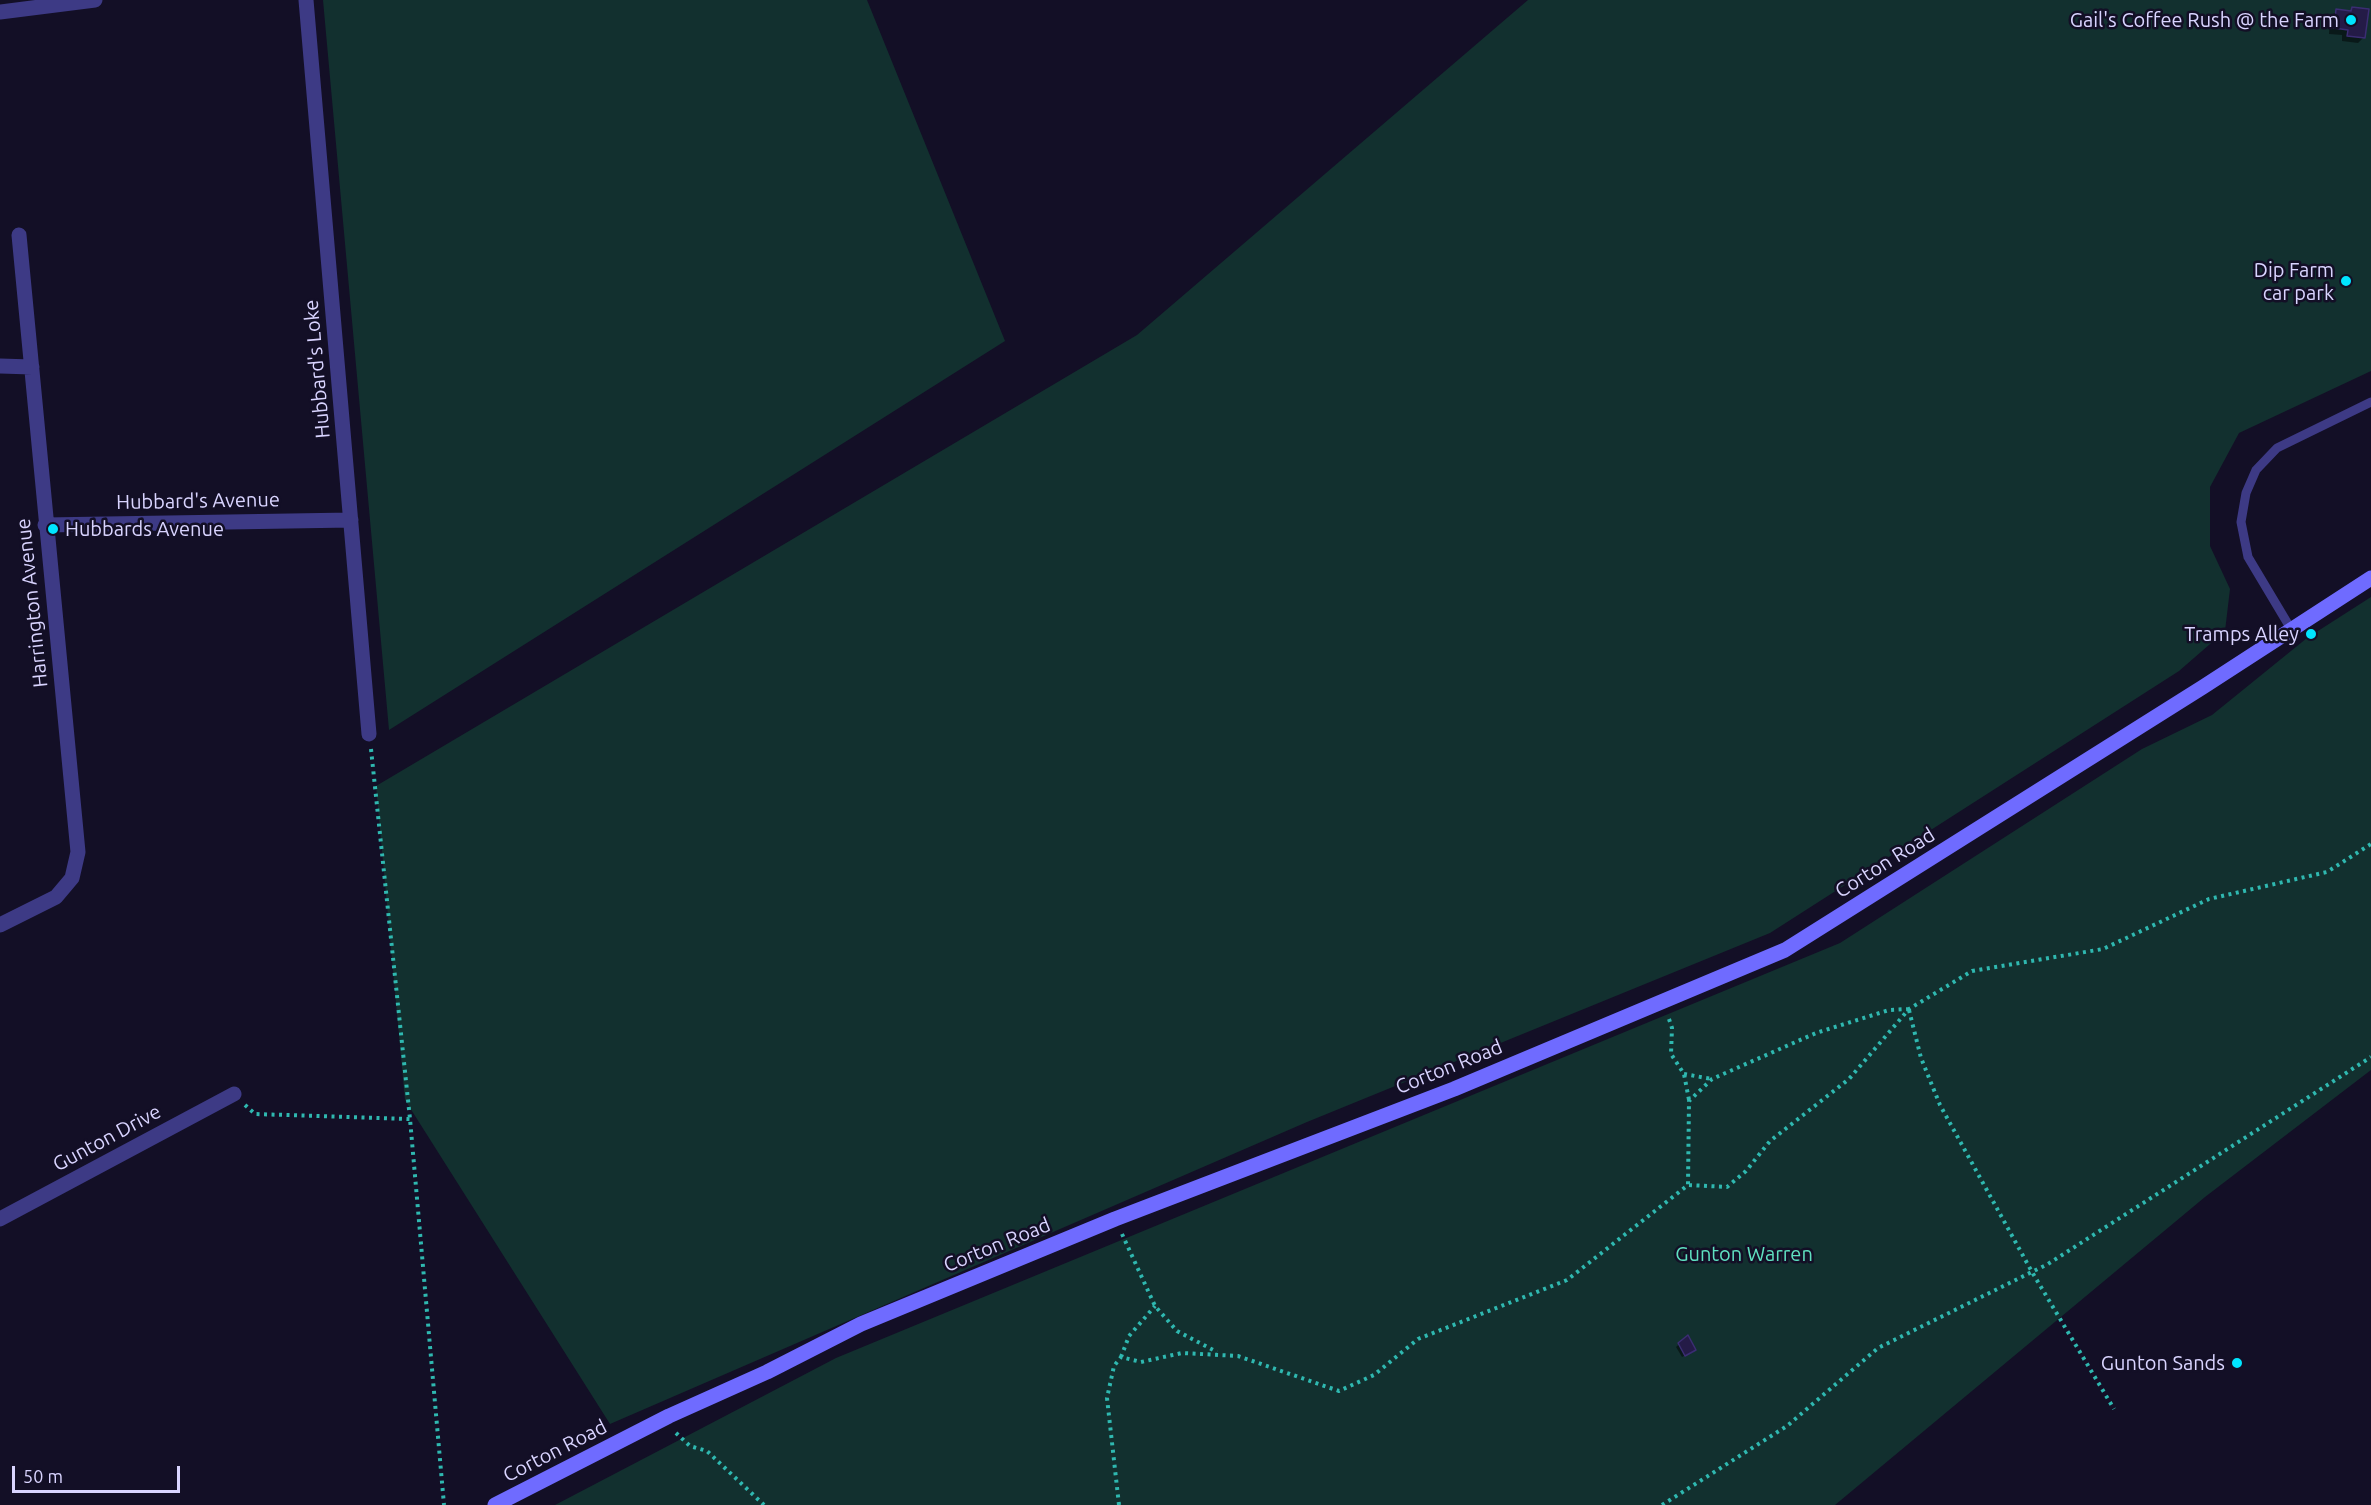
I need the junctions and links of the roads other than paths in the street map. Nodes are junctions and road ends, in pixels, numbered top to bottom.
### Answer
1 (94, 0) edge
2 (306, 0) edge
3 (0, 12) edge
4 (19, 235) dead end
5 (0, 366) edge
6 (32, 367) junction
7 (2371, 402) edge
8 (351, 520) junction
9 (45, 525) junction
10 (2371, 578) edge
11 (2291, 628) junction
12 (369, 734) road end
13 (0, 925) edge
14 (234, 1094) road end
15 (0, 1220) edge
16 (495, 1505) edge

1 - 3 street
2 - 8 street, Hubbard's Loke
4 - 6 street, Harrington Avenue
5 - 6 street
6 - 9 street, Harrington Avenue
7 - 11 lane
8 - 9 street, Hubbard's Avenue
8 - 12 street, Hubbard's Loke
9 - 13 street, Harrington Avenue
10 - 11 main road, Corton Road
11 - 16 main road, Corton Road
14 - 15 street, Gunton Drive

